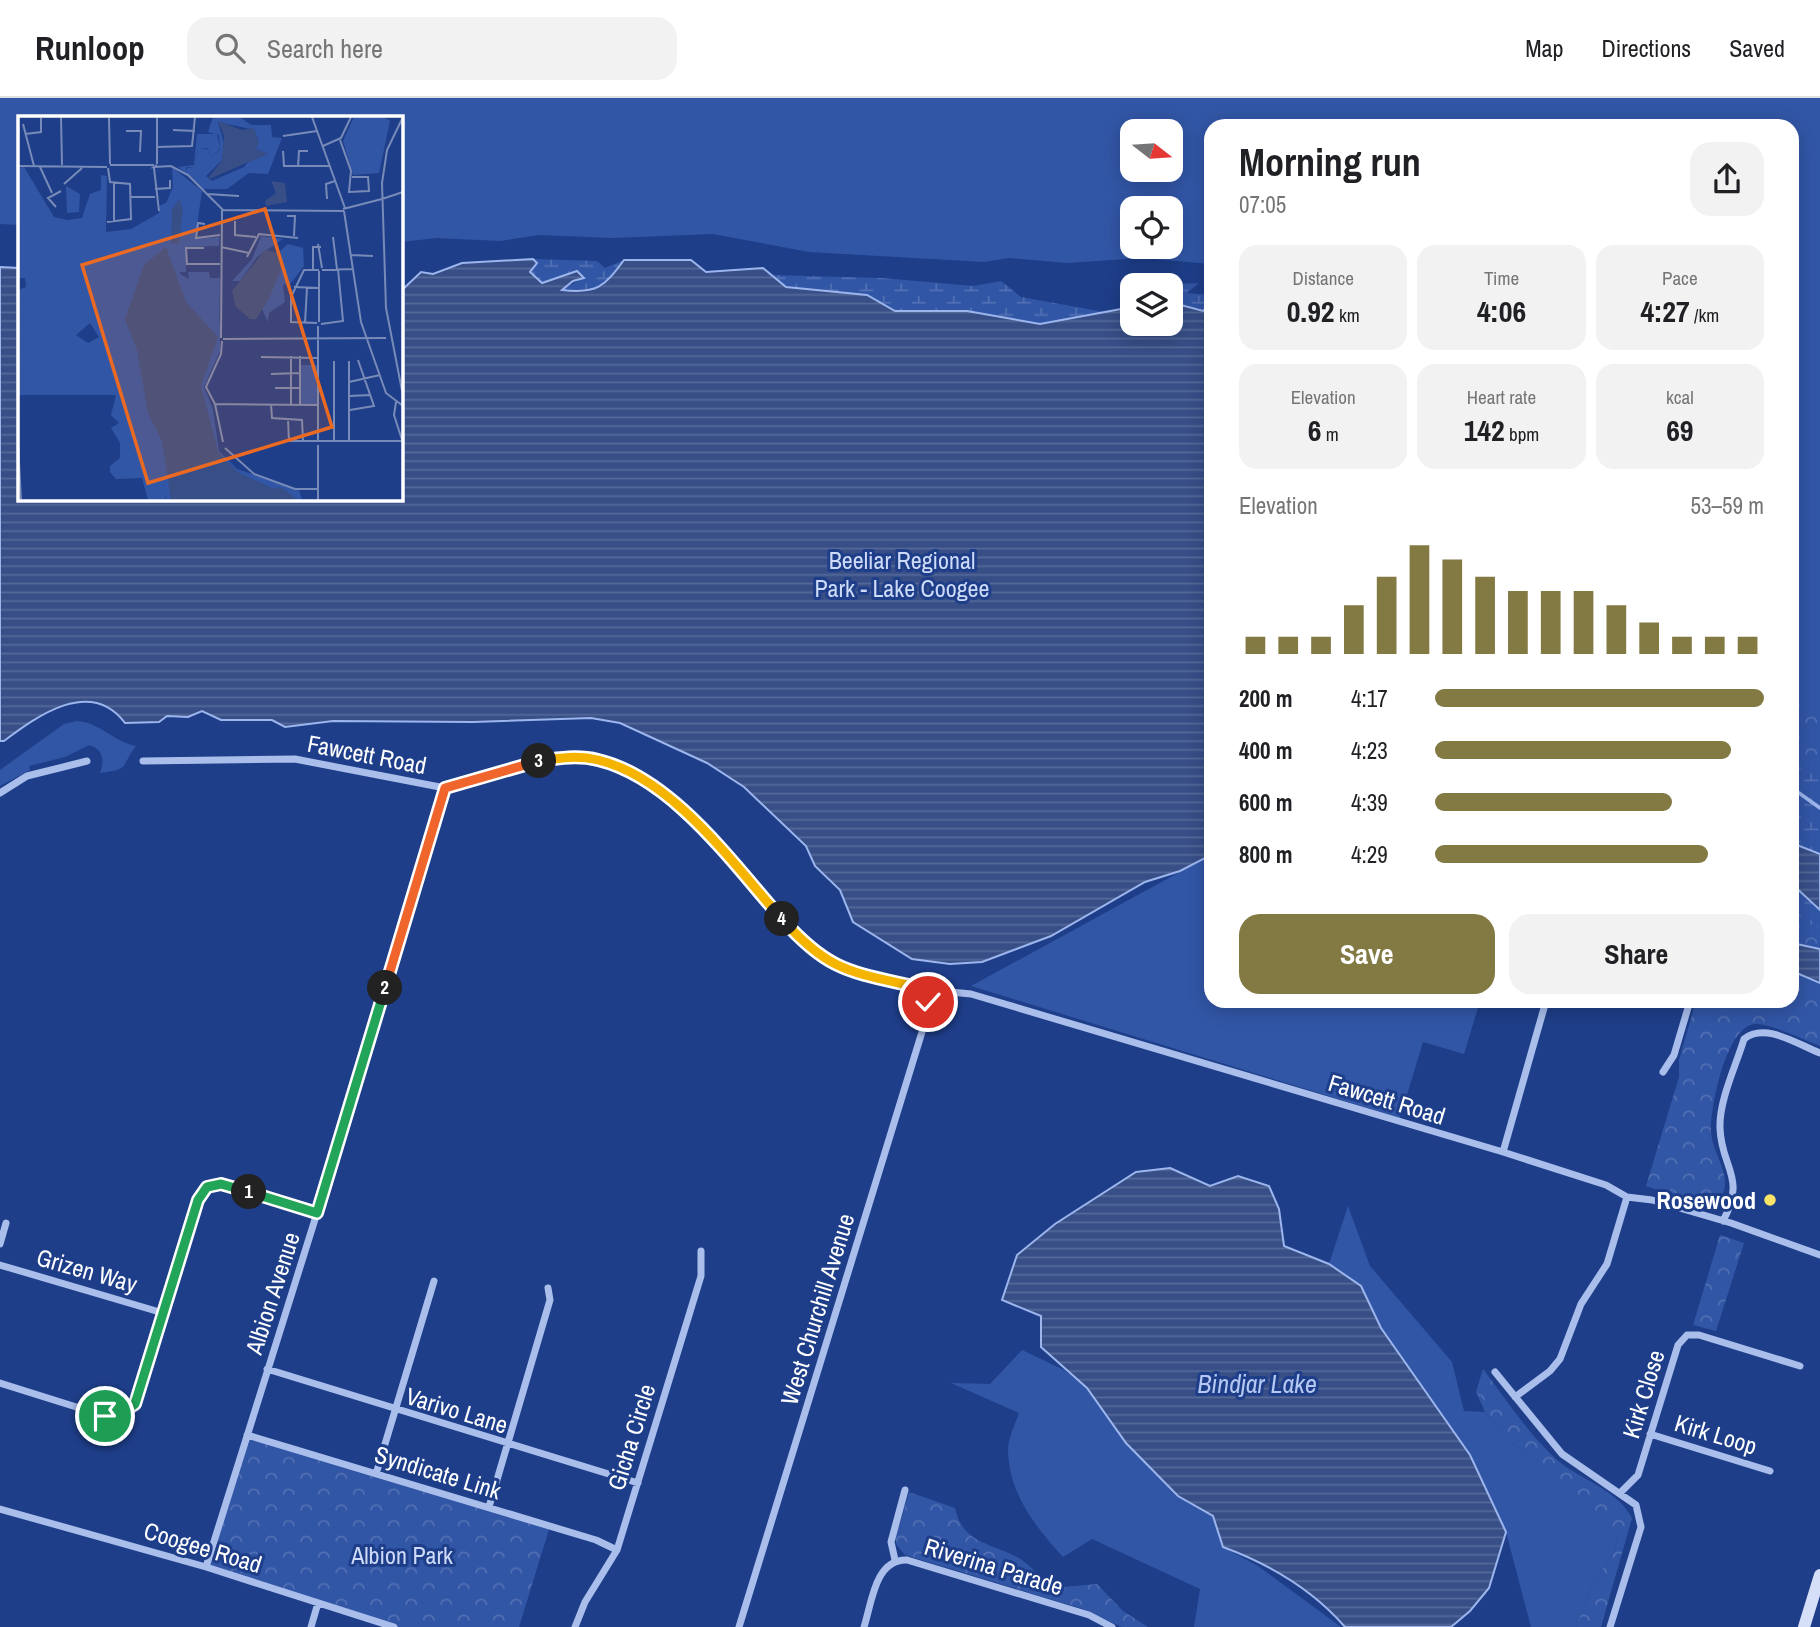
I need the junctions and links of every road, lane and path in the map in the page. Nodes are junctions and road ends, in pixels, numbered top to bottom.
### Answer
1 (87, 761) dead end
2 (143, 761) dead end
3 (445, 788) junction
4 (0, 793) edge
5 (917, 987) junction
6 (940, 990) junction
7 (928, 1002) junction
8 (1544, 1008) edge
9 (1688, 1008) edge
10 (1820, 1053) edge
11 (1664, 1072) dead end
12 (1503, 1152) junction
13 (1627, 1197) junction
14 (317, 1213) junction
15 (1723, 1221) junction
16 (6, 1223) dead end
17 (0, 1244) edge
18 (701, 1251) dead end
19 (1820, 1255) edge
20 (0, 1265) edge
21 (434, 1281) dead end
22 (548, 1288) dead end
23 (163, 1313) junction
24 (1800, 1366) dead end
25 (267, 1369) junction
26 (1495, 1372) dead end
27 (0, 1383) edge
28 (1515, 1397) junction
29 (395, 1410) junction
30 (1650, 1434) junction
31 (247, 1435) junction
32 (507, 1446) junction
33 (1770, 1471) dead end
34 (376, 1474) junction
35 (638, 1483) junction
36 (905, 1490) dead end
37 (1620, 1493) junction
38 (489, 1507) junction
39 (0, 1509) edge
40 (617, 1550) junction
41 (895, 1560) junction
42 (206, 1567) junction
43 (1820, 1575) edge
44 (318, 1603) junction
45 (311, 1627) edge
46 (394, 1627) edge
47 (575, 1627) edge
48 (739, 1627) edge
49 (864, 1627) edge
50 (1112, 1627) edge
51 (1610, 1627) edge
52 (1804, 1627) edge

1 - 4 street
2 - 3 street, Fawcett Road
3 - 5 street, Fawcett Road
3 - 14 street, Albion Avenue
5 - 6 street
5 - 7 street
6 - 7 street
6 - 12 street, Fawcett Road
7 - 48 street, West Churchill Avenue
8 - 12 street
9 - 11 street
10 - 15 street
12 - 13 street, Fawcett Road
13 - 15 street, Fawcett Road
13 - 28 street
14 - 23 street
14 - 25 street, Albion Avenue
15 - 19 street, Fawcett Road
16 - 17 street
18 - 35 street, Gicha Circle
20 - 23 street, Grizen Way
21 - 29 street
22 - 32 street
23 - 27 street
24 - 30 street, Kirk Close
25 - 29 street, Varivo Lane
25 - 31 street, Albion Avenue
26 - 28 street
28 - 37 street
29 - 32 street, Varivo Lane
29 - 34 street
30 - 33 street, Kirk Loop
30 - 37 street, Kirk Close
31 - 34 street, Syndicate Link
31 - 42 street, Albion Avenue
32 - 35 street, Varivo Lane
32 - 38 street
34 - 38 street, Syndicate Link
35 - 40 street, Gicha Circle
36 - 41 street
37 - 51 street
38 - 40 street, Syndicate Link
39 - 42 street, Coogee Road
40 - 47 street, Gicha Circle
41 - 49 street, Riverina Parade
41 - 50 street, Riverina Parade
42 - 44 street, Coogee Road
43 - 52 main road
44 - 45 street
44 - 46 street, Coogee Road

